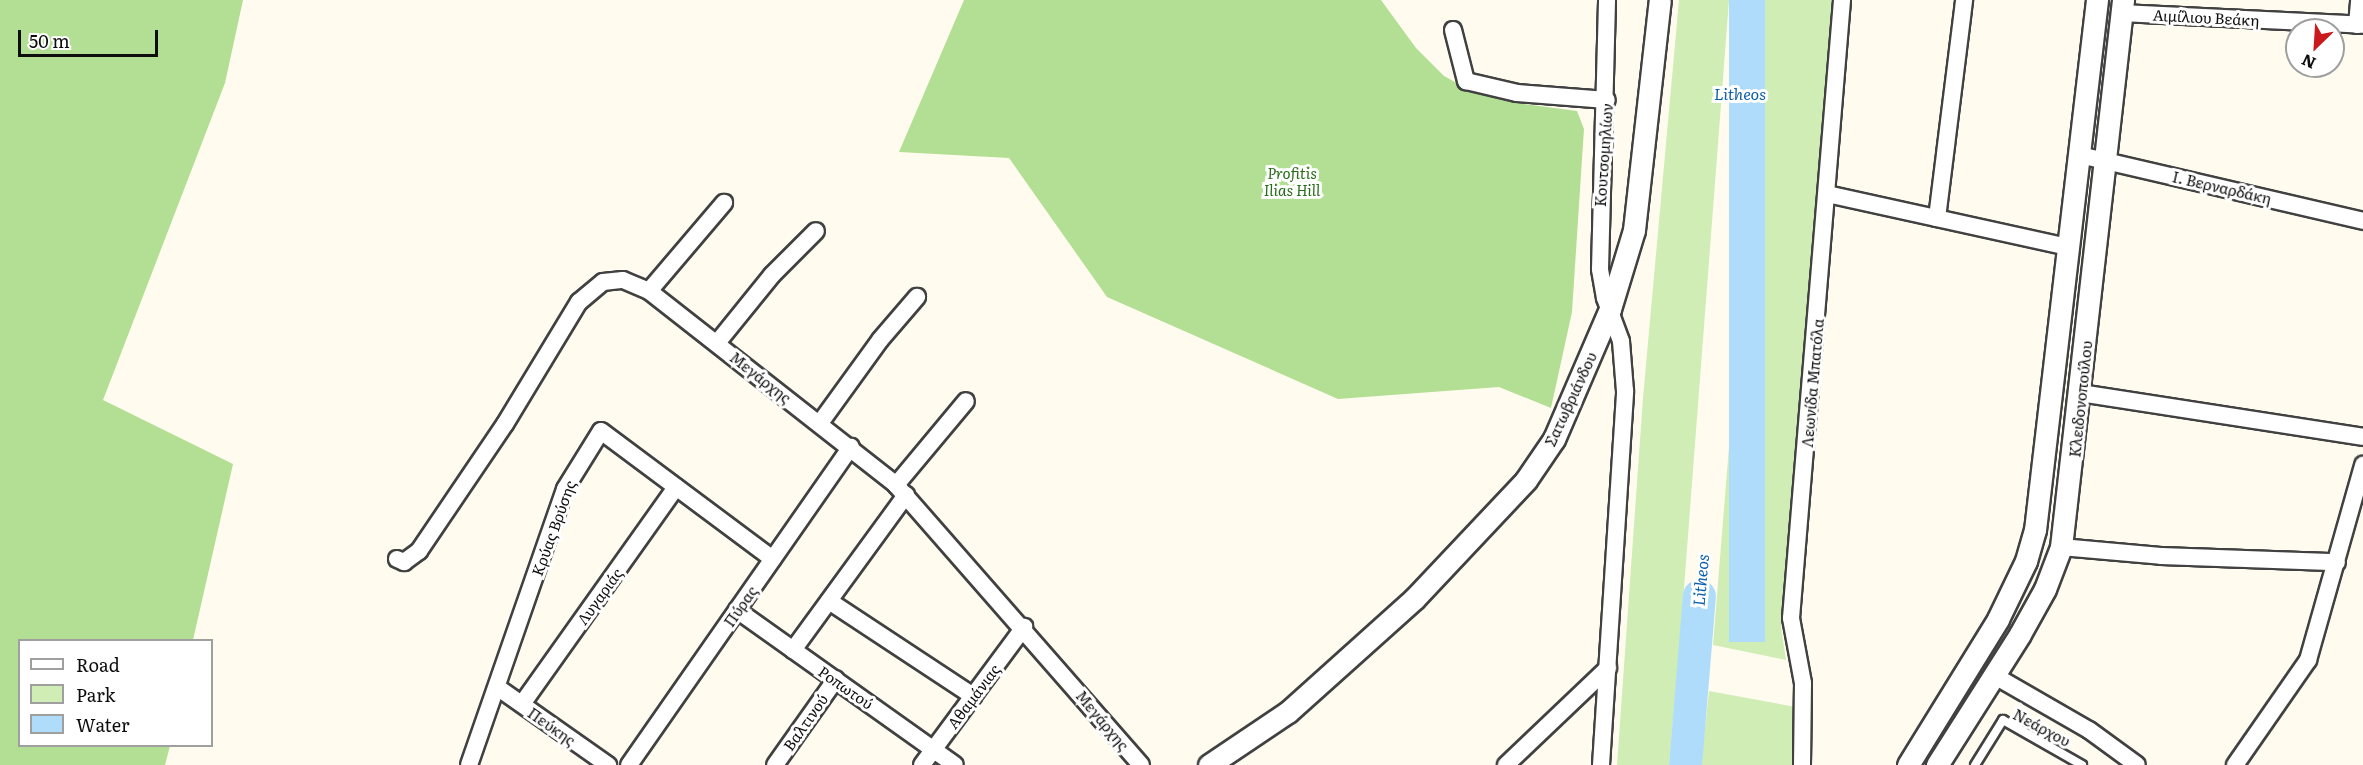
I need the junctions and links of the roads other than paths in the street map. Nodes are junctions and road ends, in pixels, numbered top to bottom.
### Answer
1 (1607, 0) edge
2 (1660, 0) edge
3 (1842, 0) edge
4 (1964, 0) edge
5 (2097, 0) edge
6 (2359, 0) edge
7 (2122, 6) edge
8 (2360, 25) edge
9 (1453, 30) dead end
10 (1607, 99) junction
11 (2080, 155) junction
12 (2106, 161) junction
13 (1827, 194) junction
14 (724, 203) dead end
15 (1937, 218) junction
16 (2363, 221) edge
17 (816, 231) dead end
18 (2069, 247) junction
19 (649, 291) junction
20 (917, 297) dead end
21 (1610, 309) junction
22 (717, 343) junction
23 (2080, 393) junction
24 (966, 401) dead end
25 (820, 423) junction
26 (2363, 437) edge
27 (851, 447) junction
28 (2363, 465) edge
29 (676, 487) junction
30 (901, 490) junction
31 (2357, 512) edge
32 (2061, 547) junction
33 (397, 559) dead end
34 (773, 559) junction
35 (2337, 562) junction
36 (829, 601) junction
37 (737, 610) junction
38 (1024, 627) junction
39 (793, 650) junction
40 (1608, 668) junction
41 (1995, 676) junction
42 (836, 679) junction
43 (498, 687) junction
44 (973, 696) junction
45 (522, 704) junction
46 (933, 749) junction
47 (469, 765) edge
48 (608, 765) edge
49 (629, 765) edge
50 (775, 765) edge
51 (922, 765) edge
52 (955, 765) edge
53 (1141, 765) edge
54 (1209, 765) edge
55 (1506, 765) edge
56 (1601, 765) edge
57 (1802, 765) edge
58 (1908, 765) edge
59 (1937, 765) edge
60 (1975, 765) edge
61 (2082, 765) edge
62 (2138, 765) edge
63 (2235, 765) edge

1 - 10 street, Κουτσομηλίων
2 - 21 street, Σατωβριάνδου
3 - 13 street, Λεωνίδα Μπατόλα
4 - 15 street
5 - 11 street, Κλειδονοπούλου
6 - 8 street
7 - 8 street, Αιμίλιου Βεάκη
7 - 12 street, Κλειδονοπούλου
9 - 10 street
10 - 21 street, Κουτσομηλίων
11 - 12 street, Ι. Βερναρδάκη
11 - 18 street, Κλειδονοπούλου
12 - 16 street, Ι. Βερναρδάκη
12 - 23 street, Κλειδονοπούλου
13 - 15 street
13 - 57 street, Λεωνίδα Μπατόλα
14 - 19 street
15 - 18 street
17 - 22 street
18 - 58 street, Κλειδονοπούλου
19 - 22 street, Μεγάρχης
19 - 33 street, Μεγάρχης
20 - 25 street
21 - 40 street, Κουτσομηλίων
21 - 54 street, Σατωβριάνδου
22 - 25 street, Μεγάρχης
23 - 26 street
23 - 32 street, Κλειδονοπούλου
24 - 30 street
25 - 27 street, Μεγάρχης
27 - 30 street, Μεγάρχης
27 - 34 street, Πύρας
28 - 31 street
29 - 34 street, Κρύας Βρύσης
29 - 43 street, Κρύας Βρύσης
29 - 45 street, Λυγαριάς
30 - 36 street
30 - 38 street, Μεγάρχης
31 - 35 street
32 - 35 street
32 - 41 street, Κλειδονοπούλου
34 - 37 street, Πύρας
35 - 63 street
36 - 39 street
36 - 44 street
37 - 39 street, Ροπωτού
37 - 49 street, Πύρας
38 - 44 street, Αθαμάνιας
38 - 53 street, Μεγάρχης
39 - 42 street, Ροπωτού
40 - 55 street
40 - 56 street, Κουτσομηλίων
41 - 59 street, Κλειδονοπούλου
41 - 62 street
42 - 46 street, Ροπωτού
42 - 50 street, Βαλτινού
43 - 45 street, Πεύκης
43 - 47 street, Κρύας Βρύσης
44 - 46 street, Αθαμάνιας
45 - 48 street, Πεύκης
46 - 51 street, Αθαμάνιας
46 - 52 street, Ροπωτού
60 - 61 lane, Νεάρχου

